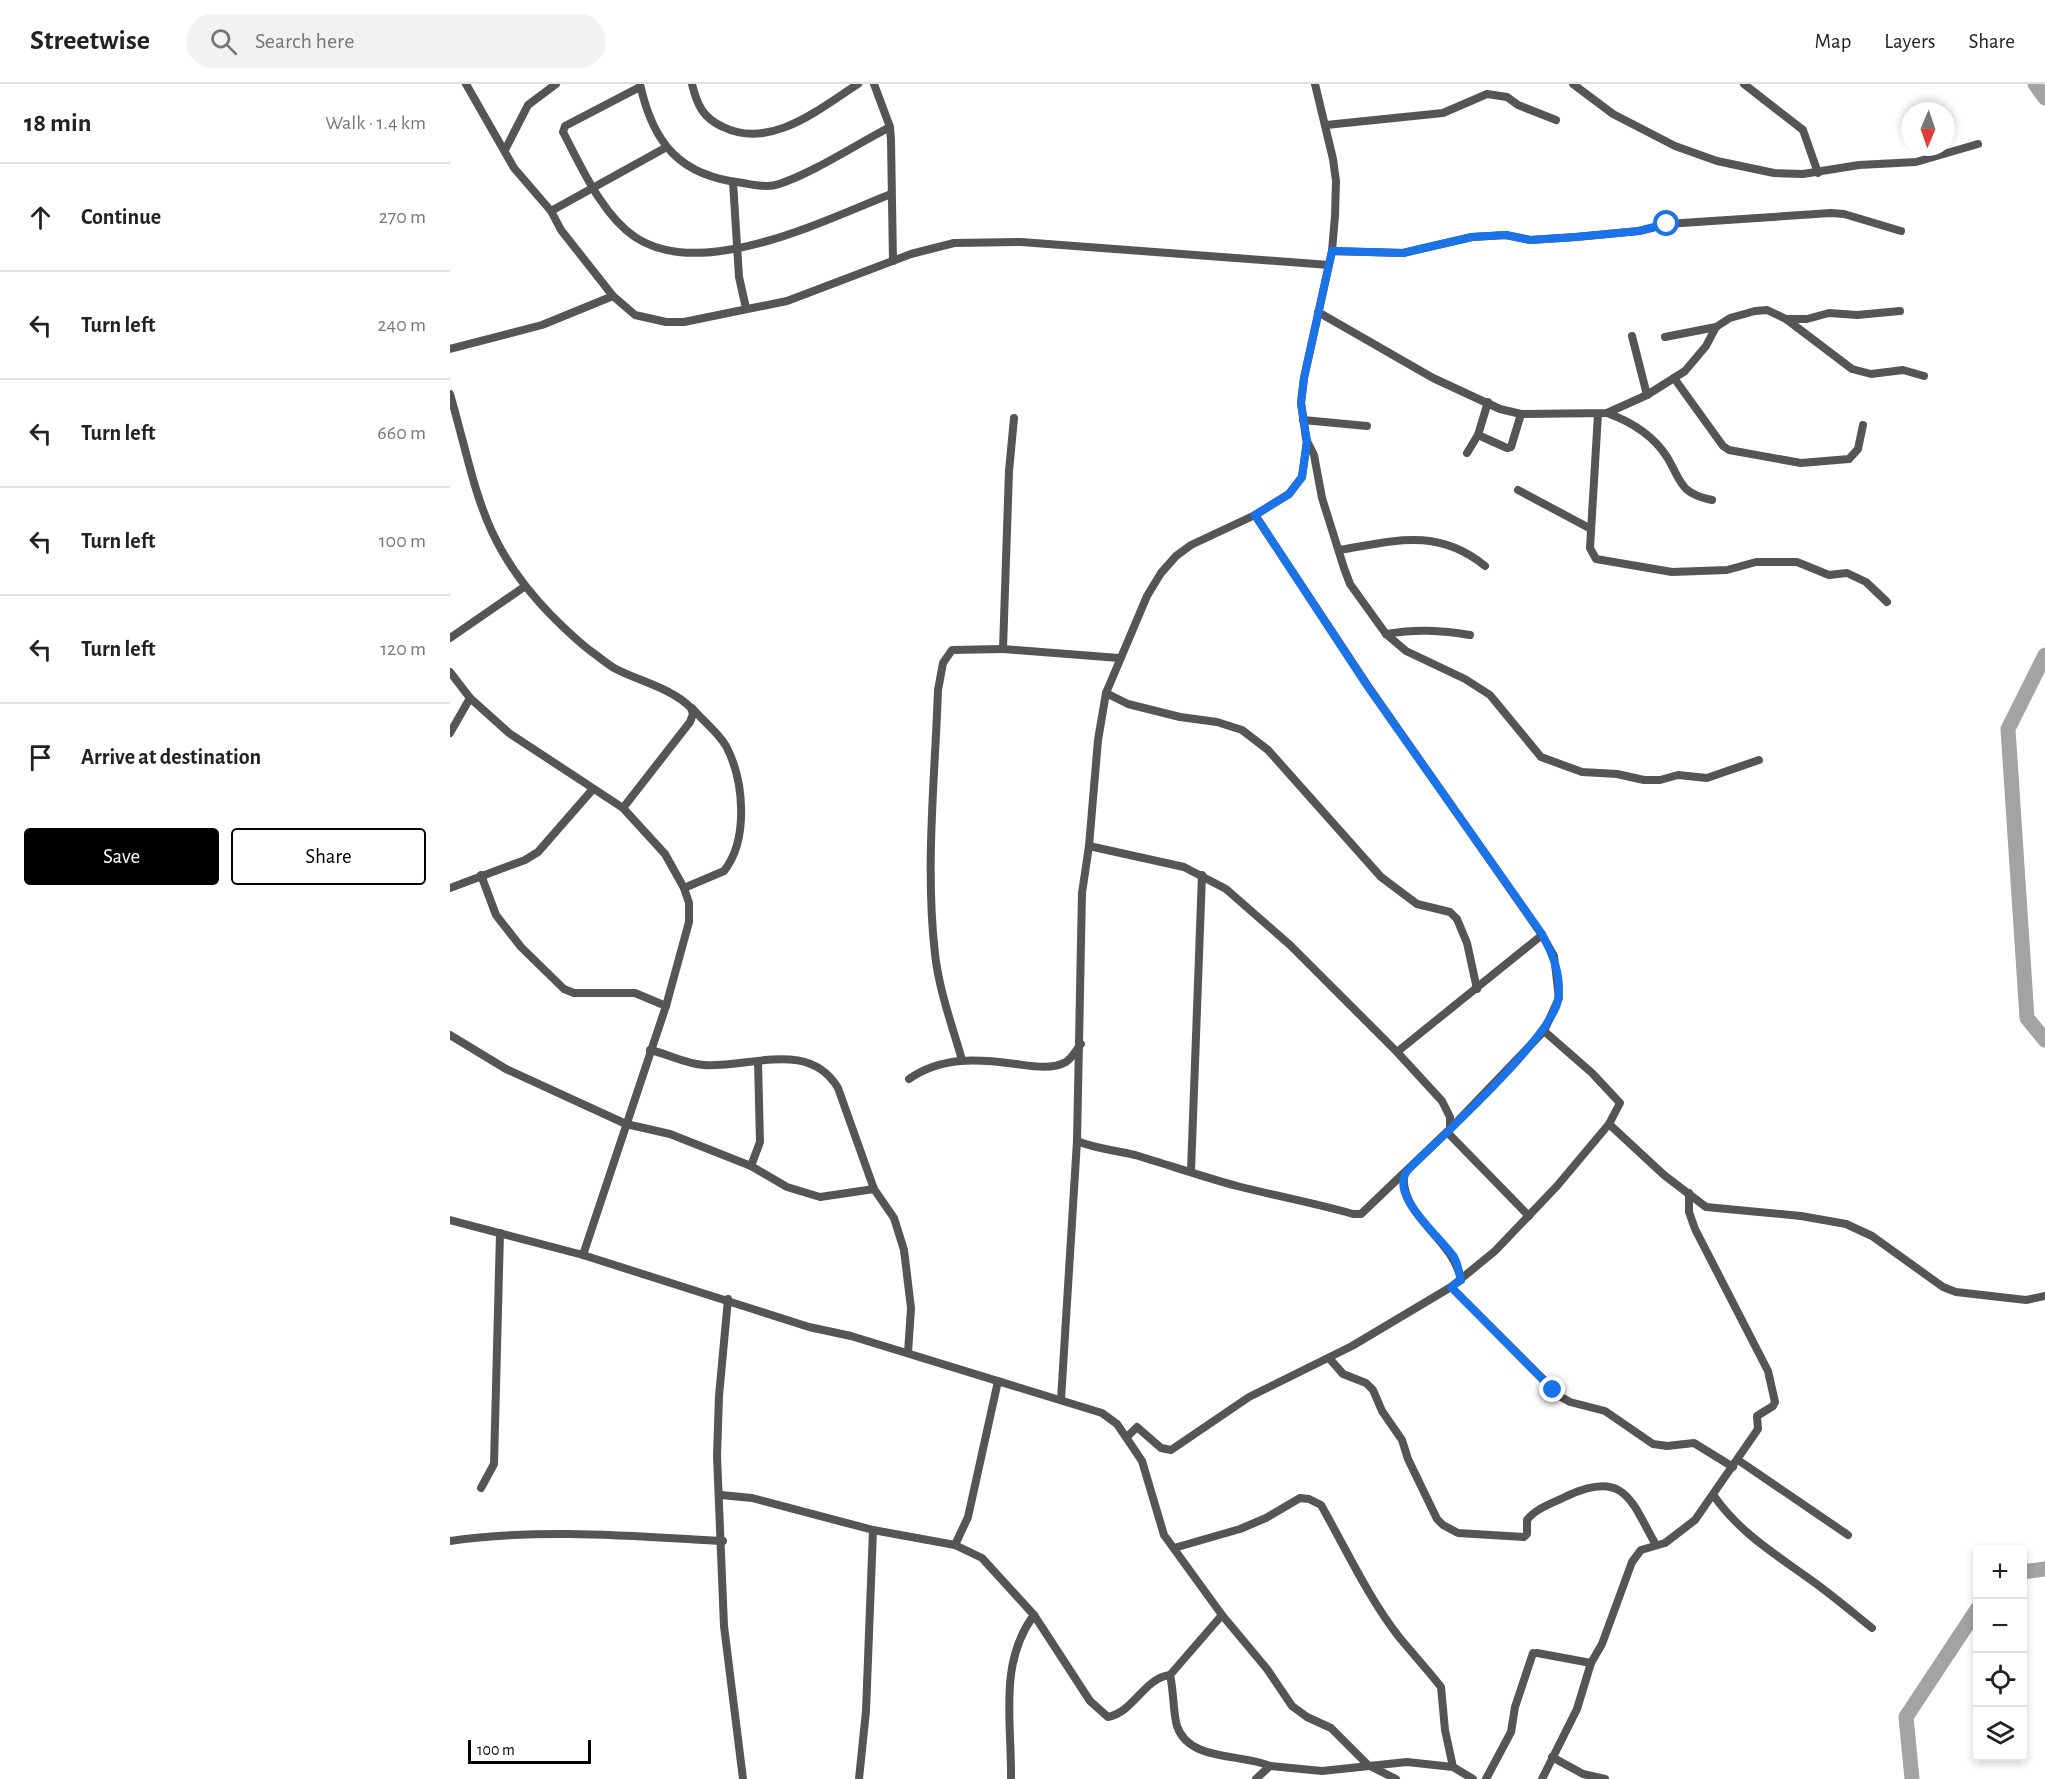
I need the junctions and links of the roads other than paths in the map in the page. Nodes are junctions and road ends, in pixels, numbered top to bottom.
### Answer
1 (466, 84) edge
2 (556, 84) edge
3 (692, 84) edge
4 (858, 84) edge
5 (874, 84) edge
6 (1315, 84) edge
7 (1573, 84) edge
8 (1744, 84) edge
9 (640, 85) edge
10 (1556, 120) dead end
11 (1326, 125) junction
12 (890, 127) junction
13 (1978, 144) dead end
14 (665, 148) junction
15 (505, 150) junction
16 (1818, 173) junction
17 (733, 182) junction
18 (592, 187) junction
19 (891, 194) junction
20 (551, 211) junction
21 (1901, 231) dead end
22 (736, 249) junction
23 (1332, 251) junction
24 (893, 261) junction
25 (1329, 266) junction
26 (613, 296) junction
27 (746, 308) junction
28 (1900, 310) dead end
29 (1318, 312) junction
30 (1786, 319) junction
31 (1716, 327) junction
32 (1632, 336) dead end
33 (1665, 337) dead end
34 (450, 349) edge
35 (1924, 376) dead end
36 (1674, 378) junction
37 (450, 394) edge
38 (1647, 395) junction
39 (1488, 402) junction
40 (1521, 414) junction
41 (1602, 414) junction
42 (1014, 418) dead end
43 (1303, 420) junction
44 (1863, 425) dead end
45 (1367, 426) dead end
46 (1478, 435) junction
47 (1307, 441) junction
48 (1467, 453) dead end
49 (1518, 490) dead end
50 (1712, 500) dead end
51 (1255, 515) junction
52 (1591, 529) junction
53 (1339, 550) junction
54 (1485, 566) dead end
55 (524, 587) junction
56 (1887, 602) dead end
57 (1386, 634) junction
58 (1470, 635) dead end
59 (450, 638) edge
60 (1003, 649) junction
61 (1119, 658) junction
62 (450, 672) edge
63 (1106, 693) junction
64 (470, 698) junction
65 (691, 708) junction
66 (450, 733) edge
67 (1759, 760) dead end
68 (593, 789) junction
69 (623, 808) junction
70 (1089, 846) junction
71 (481, 875) junction
72 (1202, 875) junction
73 (450, 888) edge
74 (684, 888) junction
75 (1542, 934) junction
76 (1477, 989) junction
77 (666, 1006) junction
78 (1544, 1031) junction
79 (450, 1035) edge
80 (1081, 1044) junction
81 (650, 1050) junction
82 (1397, 1052) junction
83 (962, 1060) junction
84 (758, 1062) junction
85 (909, 1079) dead end
86 (626, 1124) junction
87 (1609, 1124) junction
88 (1448, 1130) junction
89 (1077, 1141) junction
90 (751, 1166) junction
91 (1191, 1171) junction
92 (1404, 1174) junction
93 (874, 1189) junction
94 (1689, 1193) junction
95 (1529, 1216) junction
96 (450, 1220) edge
97 (500, 1233) junction
98 (583, 1255) junction
99 (1461, 1280) junction
100 (1451, 1287) junction
101 (2045, 1296) edge
102 (728, 1299) junction
103 (908, 1353) junction
104 (1329, 1358) junction
105 (998, 1381) junction
106 (1061, 1400) junction
107 (1128, 1436) junction
108 (1736, 1464) junction
109 (482, 1488) dead end
110 (721, 1495) junction
111 (1714, 1496) junction
112 (873, 1530) junction
113 (1848, 1535) dead end
114 (450, 1541) edge
115 (723, 1541) junction
116 (955, 1545) junction
117 (1656, 1545) junction
118 (1174, 1548) junction
119 (1034, 1615) junction
120 (1222, 1615) junction
121 (1872, 1628) dead end
122 (1591, 1663) junction
123 (1170, 1675) junction
124 (1552, 1757) junction
125 (1368, 1765) junction
126 (1270, 1766) junction
127 (1453, 1767) junction
128 (1394, 1778) edge
129 (742, 1779) edge
130 (859, 1779) edge
131 (1011, 1779) edge
132 (1256, 1779) edge
133 (1473, 1779) edge
134 (1486, 1779) edge
135 (1542, 1779) edge
136 (1605, 1779) edge

1 - 15 street
2 - 15 street
3 - 4 street
5 - 12 street
6 - 11 street
7 - 16 street
8 - 16 street
9 - 14 street
9 - 18 street
10 - 11 street
11 - 23 street
12 - 17 street
12 - 19 street
13 - 16 street
14 - 17 street
14 - 18 street
15 - 20 street
17 - 22 street
18 - 20 street
18 - 22 street
19 - 22 street
19 - 24 street
20 - 26 street
21 - 23 street
22 - 27 street
23 - 25 street
24 - 25 street
24 - 27 street
25 - 29 street
26 - 27 street
26 - 34 street
28 - 30 street
29 - 39 street
29 - 43 street
30 - 31 street
30 - 35 street
31 - 33 street
31 - 36 street
32 - 38 street
36 - 38 street
36 - 44 street
37 - 55 street
38 - 41 street
39 - 40 street
39 - 46 street
40 - 41 street
40 - 46 street
41 - 50 street
41 - 52 street
42 - 60 street
43 - 45 street
43 - 47 street
46 - 48 street
47 - 51 street
47 - 53 street
49 - 52 street
51 - 61 street
51 - 75 street
52 - 56 street
53 - 54 street
53 - 57 street
55 - 59 street
55 - 65 street
57 - 58 street
57 - 67 street
60 - 61 street
60 - 83 street
61 - 63 street
62 - 64 street
63 - 70 street
63 - 76 street
64 - 66 street
64 - 68 street
65 - 69 street
65 - 74 street
68 - 69 street
68 - 71 street
69 - 74 street
70 - 72 street
70 - 80 street
71 - 73 street
71 - 77 street
72 - 82 street
72 - 91 street
74 - 77 street
75 - 76 street
75 - 78 street
76 - 82 street
77 - 81 street
78 - 87 street
78 - 88 street
79 - 86 street
80 - 83 street
80 - 89 street
81 - 84 street
81 - 86 street
82 - 88 street
83 - 85 street
84 - 90 street
84 - 93 street
86 - 90 street
86 - 98 street
87 - 94 street
87 - 95 street
88 - 92 street
88 - 95 street
89 - 91 street
89 - 106 street
90 - 93 street
91 - 92 street
92 - 99 street
93 - 103 street
94 - 101 street
94 - 108 street
95 - 99 street
96 - 97 street
97 - 98 street
97 - 109 street
98 - 102 street
99 - 100 street
100 - 104 street
100 - 108 street
102 - 103 street
102 - 110 street
103 - 105 street
104 - 107 street
104 - 117 street
105 - 106 street
105 - 116 street
106 - 107 street
107 - 118 street
108 - 111 street
108 - 113 street
110 - 112 street
110 - 115 street
111 - 117 street
111 - 121 street
112 - 116 street
112 - 130 street
114 - 115 street
115 - 129 street
116 - 119 street
117 - 122 street
118 - 120 street
118 - 127 street
119 - 123 street
119 - 131 street
120 - 123 street
120 - 125 street
122 - 124 street
122 - 134 street
123 - 126 street
124 - 135 street
124 - 136 street
125 - 126 street
125 - 127 street
125 - 128 street
126 - 132 street
127 - 133 street

